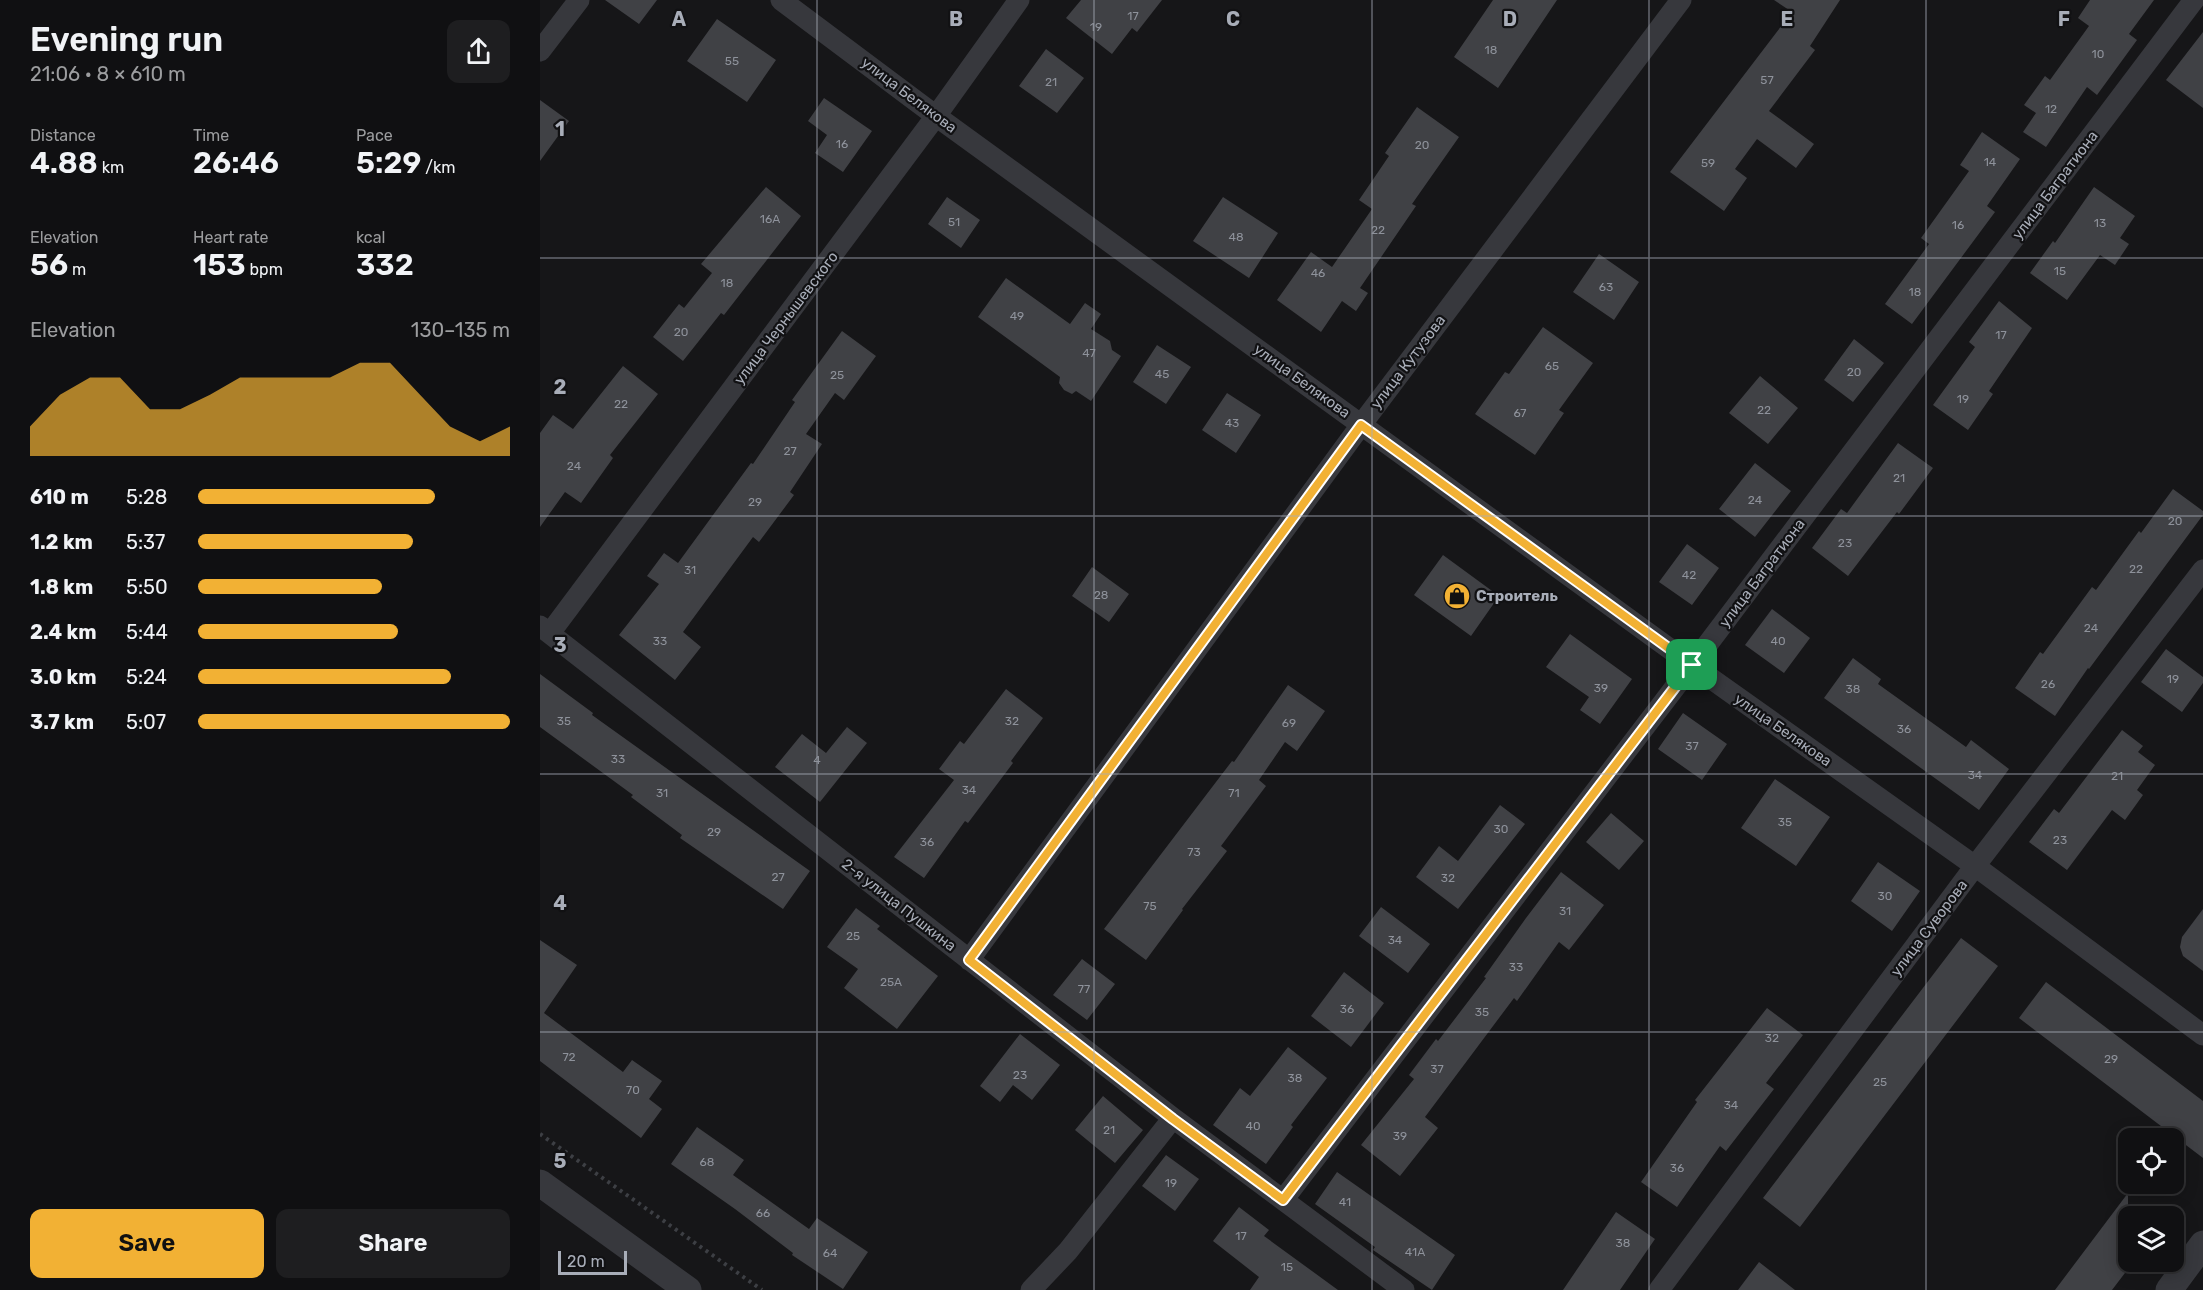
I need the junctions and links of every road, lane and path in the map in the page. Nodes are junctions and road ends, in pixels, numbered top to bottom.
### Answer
1 (579, 0) edge
2 (781, 0) edge
3 (1019, 0) edge
4 (1681, 0) edge
5 (2194, 0) edge
6 (540, 51) edge
7 (936, 116) junction
8 (1361, 425) junction
9 (2203, 570) edge
10 (545, 630) edge
11 (1692, 665) junction
12 (1975, 866) junction
13 (969, 960) junction
14 (2203, 1035) edge
15 (1173, 1119) junction
16 (540, 1134) edge
17 (540, 1183) edge
18 (1283, 1200) junction
19 (2203, 1244) edge
20 (688, 1290) edge
21 (762, 1290) edge
22 (1031, 1290) edge
23 (1404, 1290) edge
24 (1659, 1290) edge
25 (2169, 1290) edge

1 - 6 street
2 - 7 street, улица Белякова
3 - 7 street, улица Чернышевского
4 - 8 street, улица Кутузова
5 - 11 street, улица Багратиона
7 - 8 street, улица Белякова
7 - 10 street, улица Чернышевского
8 - 11 street, улица Белякова
8 - 13 street, улица Кутузова
9 - 12 street, улица Суворова
10 - 13 street, 2-я улица Пушкина
11 - 12 street, улица Белякова
11 - 18 street, улица Багратиона
12 - 14 street, улица Белякова
12 - 24 street, улица Суворова
13 - 15 street, 2-я улица Пушкина
15 - 18 street, 2-я улица Пушкина
15 - 22 street
16 - 21 path
17 - 20 street
18 - 23 street, 2-я улица Пушкина
19 - 25 street

